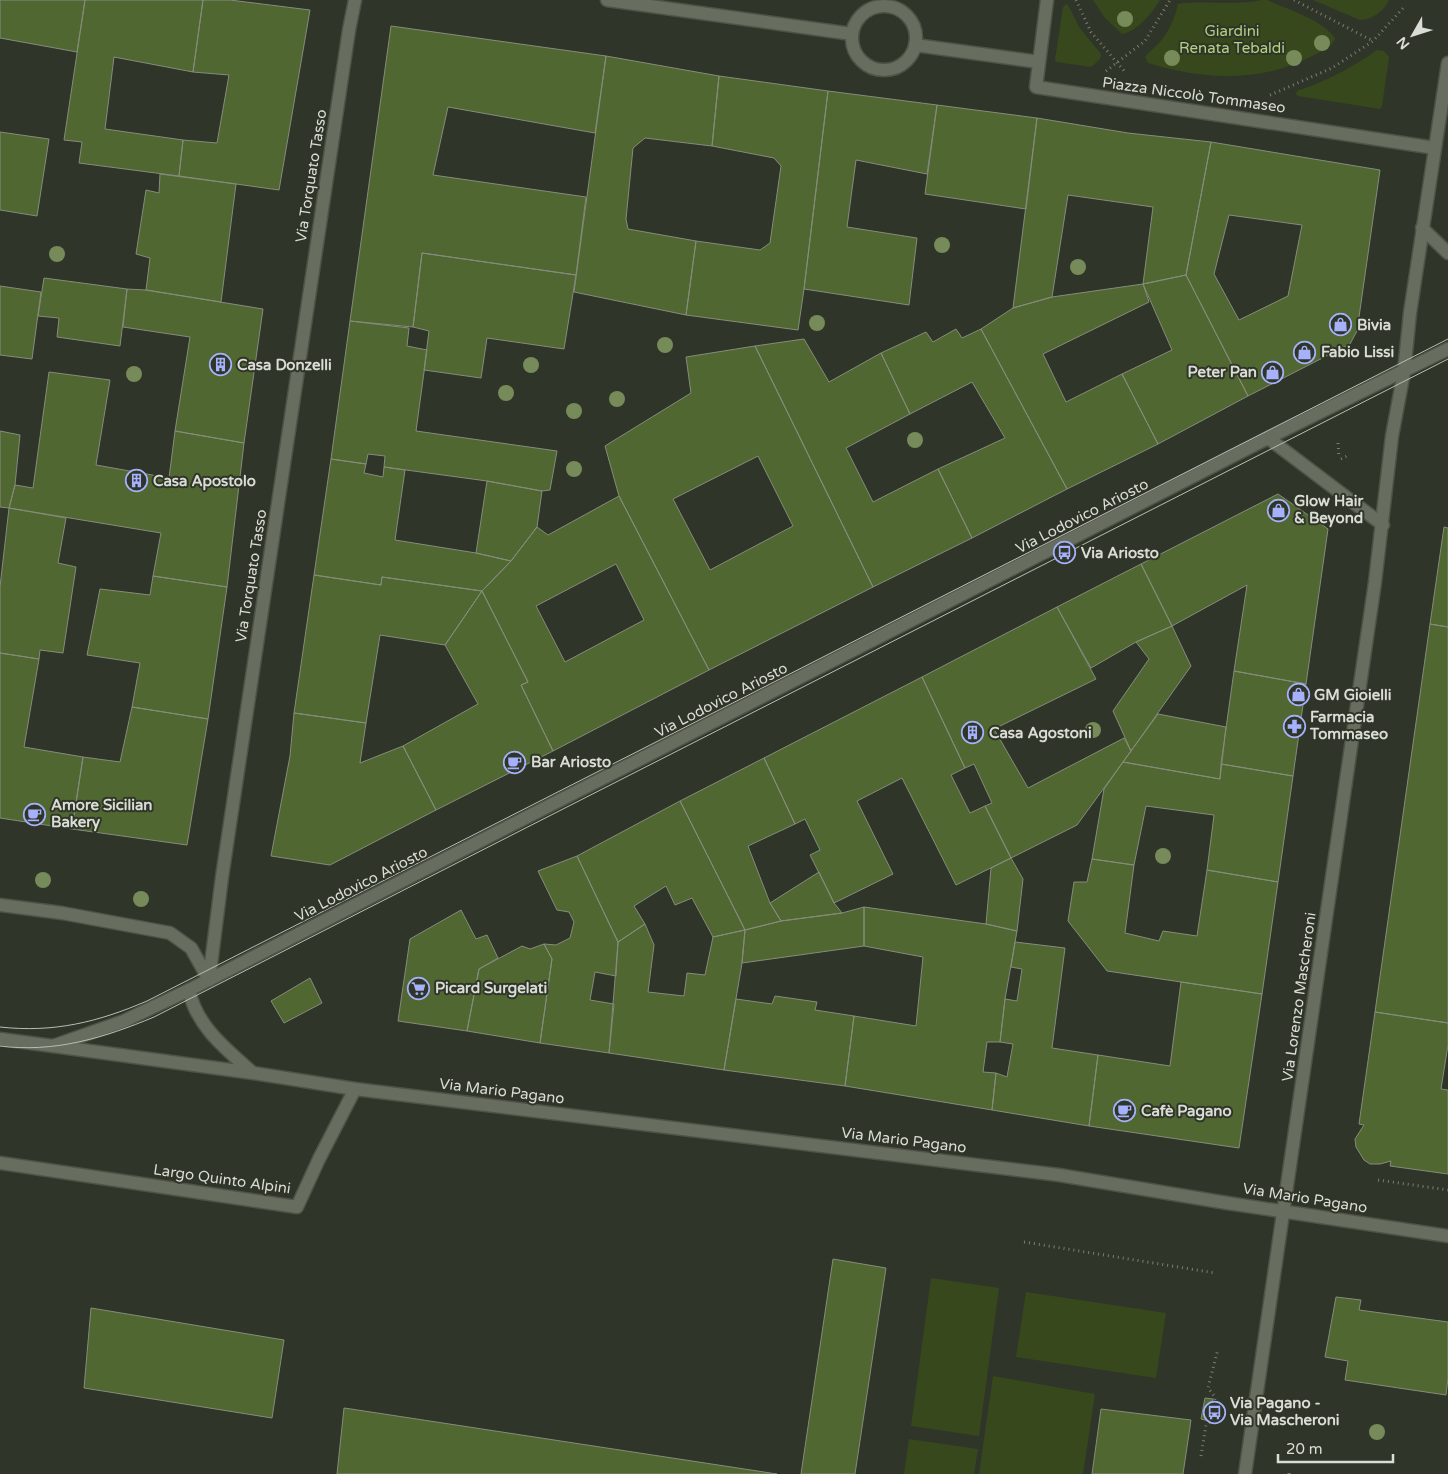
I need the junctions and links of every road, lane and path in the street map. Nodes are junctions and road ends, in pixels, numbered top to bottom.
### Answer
1 (355, 0) edge
2 (607, 0) edge
3 (1047, 0) edge
4 (1076, 0) edge
5 (1170, 0) edge
6 (1294, 0) edge
7 (1405, 6) dead end
8 (852, 34) junction
9 (1372, 41) junction
10 (916, 45) junction
11 (1038, 62) junction
12 (1118, 62) junction
13 (1448, 63) edge
14 (1077, 94) junction
15 (1265, 97) dead end
16 (1146, 104) junction
17 (1435, 148) junction
18 (1422, 228) junction
19 (1448, 253) edge
20 (1448, 349) edge
21 (1404, 372) junction
22 (1268, 438) junction
23 (1338, 443) dead end
24 (1349, 455) dead end
25 (1382, 525) junction
26 (0, 905) edge
27 (209, 980) junction
28 (189, 990) junction
29 (0, 1039) edge
30 (52, 1046) junction
31 (254, 1073) junction
32 (355, 1089) junction
33 (0, 1163) edge
34 (1378, 1180) dead end
35 (1448, 1190) edge
36 (1284, 1211) junction
37 (1448, 1236) edge
38 (1024, 1242) dead end
39 (1215, 1273) dead end
40 (1218, 1350) dead end
41 (1201, 1456) dead end
42 (1245, 1474) edge

1 - 27 street, Via Torquato Tasso
2 - 8 street
3 - 11 street, Piazza Niccolò Tommaseo
4 - 12 path
5 - 12 path
6 - 9 path
7 - 9 path
8 - 10 street
8 - 10 street
9 - 15 path
10 - 11 street
11 - 14 street, Piazza Niccolò Tommaseo
12 - 14 path
12 - 16 path
13 - 17 street
14 - 16 street, Piazza Niccolò Tommaseo
16 - 17 street, Piazza Niccolò Tommaseo
17 - 18 street
18 - 19 street
18 - 21 street, Via Lorenzo Mascheroni
20 - 21 street, Via Lodovico Ariosto
21 - 22 street, Via Lodovico Ariosto
21 - 25 street, Via Lorenzo Mascheroni
22 - 25 street
22 - 27 street, Via Lodovico Ariosto
23 - 24 path
25 - 36 street, Via Lorenzo Mascheroni
26 - 27 street
27 - 28 street, Via Lodovico Ariosto
28 - 30 street
28 - 31 street
29 - 30 street
30 - 31 street
31 - 32 street
32 - 33 street, Largo Quinto Alpini
32 - 36 street, Via Mario Pagano
34 - 35 path
36 - 37 street, Via Mario Pagano
36 - 42 street, Via Lorenzo Mascheroni
38 - 39 path
40 - 41 path

